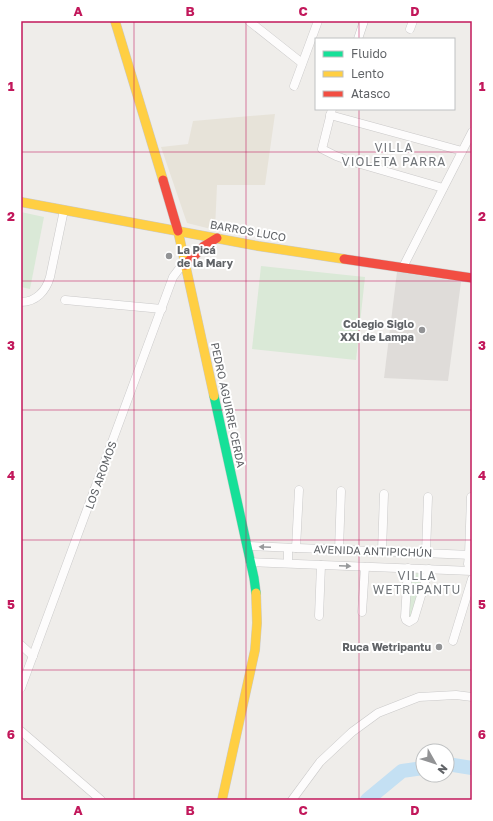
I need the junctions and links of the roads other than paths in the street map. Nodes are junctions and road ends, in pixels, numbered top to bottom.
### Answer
1 (114, 21) edge
2 (249, 21) edge
3 (318, 21) edge
4 (364, 21) edge
5 (413, 21) edge
6 (410, 29) dead end
7 (358, 38) edge
8 (302, 63) junction
9 (294, 86) dead end
10 (331, 112) edge
11 (472, 132) edge
12 (462, 151) junction
13 (443, 188) junction
14 (21, 202) edge
15 (64, 210) junction
16 (178, 231) junction
17 (217, 238) junction
18 (185, 265) junction
19 (403, 267) junction
20 (472, 278) edge
21 (65, 300) dead end
22 (21, 302) edge
23 (162, 309) junction
24 (299, 490) dead end
25 (341, 491) dead end
26 (384, 494) dead end
27 (428, 497) dead end
28 (471, 497) dead end
29 (247, 546) junction
30 (292, 548) junction
31 (339, 550) junction
32 (382, 552) junction
33 (426, 553) junction
34 (459, 555) junction
35 (471, 555) edge
36 (250, 562) junction
37 (288, 563) junction
38 (321, 565) junction
39 (364, 567) junction
40 (408, 568) junction
41 (429, 569) junction
42 (458, 571) junction
43 (472, 574) edge
44 (362, 612) dead end
45 (319, 616) dead end
46 (454, 640) dead end
47 (21, 645) edge
48 (33, 656) junction
49 (21, 688) edge
50 (472, 697) edge
51 (21, 731) edge
52 (101, 800) edge
53 (222, 800) edge
54 (292, 800) edge

1 - 16 main road, PEDRO AGUIRRE CERDA
2 - 8 street
3 - 8 street
4 - 7 street
5 - 6 street
8 - 9 street
10 - 12 street
10 - 13 street
11 - 12 street
12 - 13 street
13 - 19 street
14 - 15 main road, BARROS LUCO
15 - 16 main road, BARROS LUCO
15 - 22 street
16 - 17 main road, BARROS LUCO
16 - 18 main road, PEDRO AGUIRRE CERDA
17 - 18 main road
17 - 19 main road, BARROS LUCO
18 - 23 street, LOS AROMOS
18 - 29 main road, PEDRO AGUIRRE CERDA
19 - 20 main road, BARROS LUCO
21 - 23 street
23 - 48 street, LOS AROMOS
24 - 30 street
25 - 31 street
26 - 32 street
27 - 33 street
28 - 35 street
30 -> 29 street, AVENIDA ANTIPICHÚN
29 - 36 main road, PEDRO AGUIRRE CERDA
30 - 31 street, AVENIDA ANTIPICHÚN
30 - 37 street
31 - 32 street, AVENIDA ANTIPICHÚN
32 - 33 street, AVENIDA ANTIPICHÚN
33 - 34 street, AVENIDA ANTIPICHÚN
34 - 35 street, AVENIDA ANTIPICHÚN
34 - 42 street
35 - 43 street
36 - 37 street, AVENIDA ANTIPICHÚN
36 - 53 main road, PEDRO AGUIRRE CERDA
37 - 38 street, AVENIDA ANTIPICHÚN
38 -> 39 street, AVENIDA ANTIPICHÚN
38 - 45 street
39 - 40 street, AVENIDA ANTIPICHÚN
39 - 44 street
40 - 41 street, AVENIDA ANTIPICHÚN
40 - 41 street
41 - 42 street, AVENIDA ANTIPICHÚN
42 - 43 street, AVENIDA ANTIPICHÚN
43 - 46 street
47 - 48 street
48 - 49 street, LOS AROMOS
50 - 54 street
51 - 52 street

